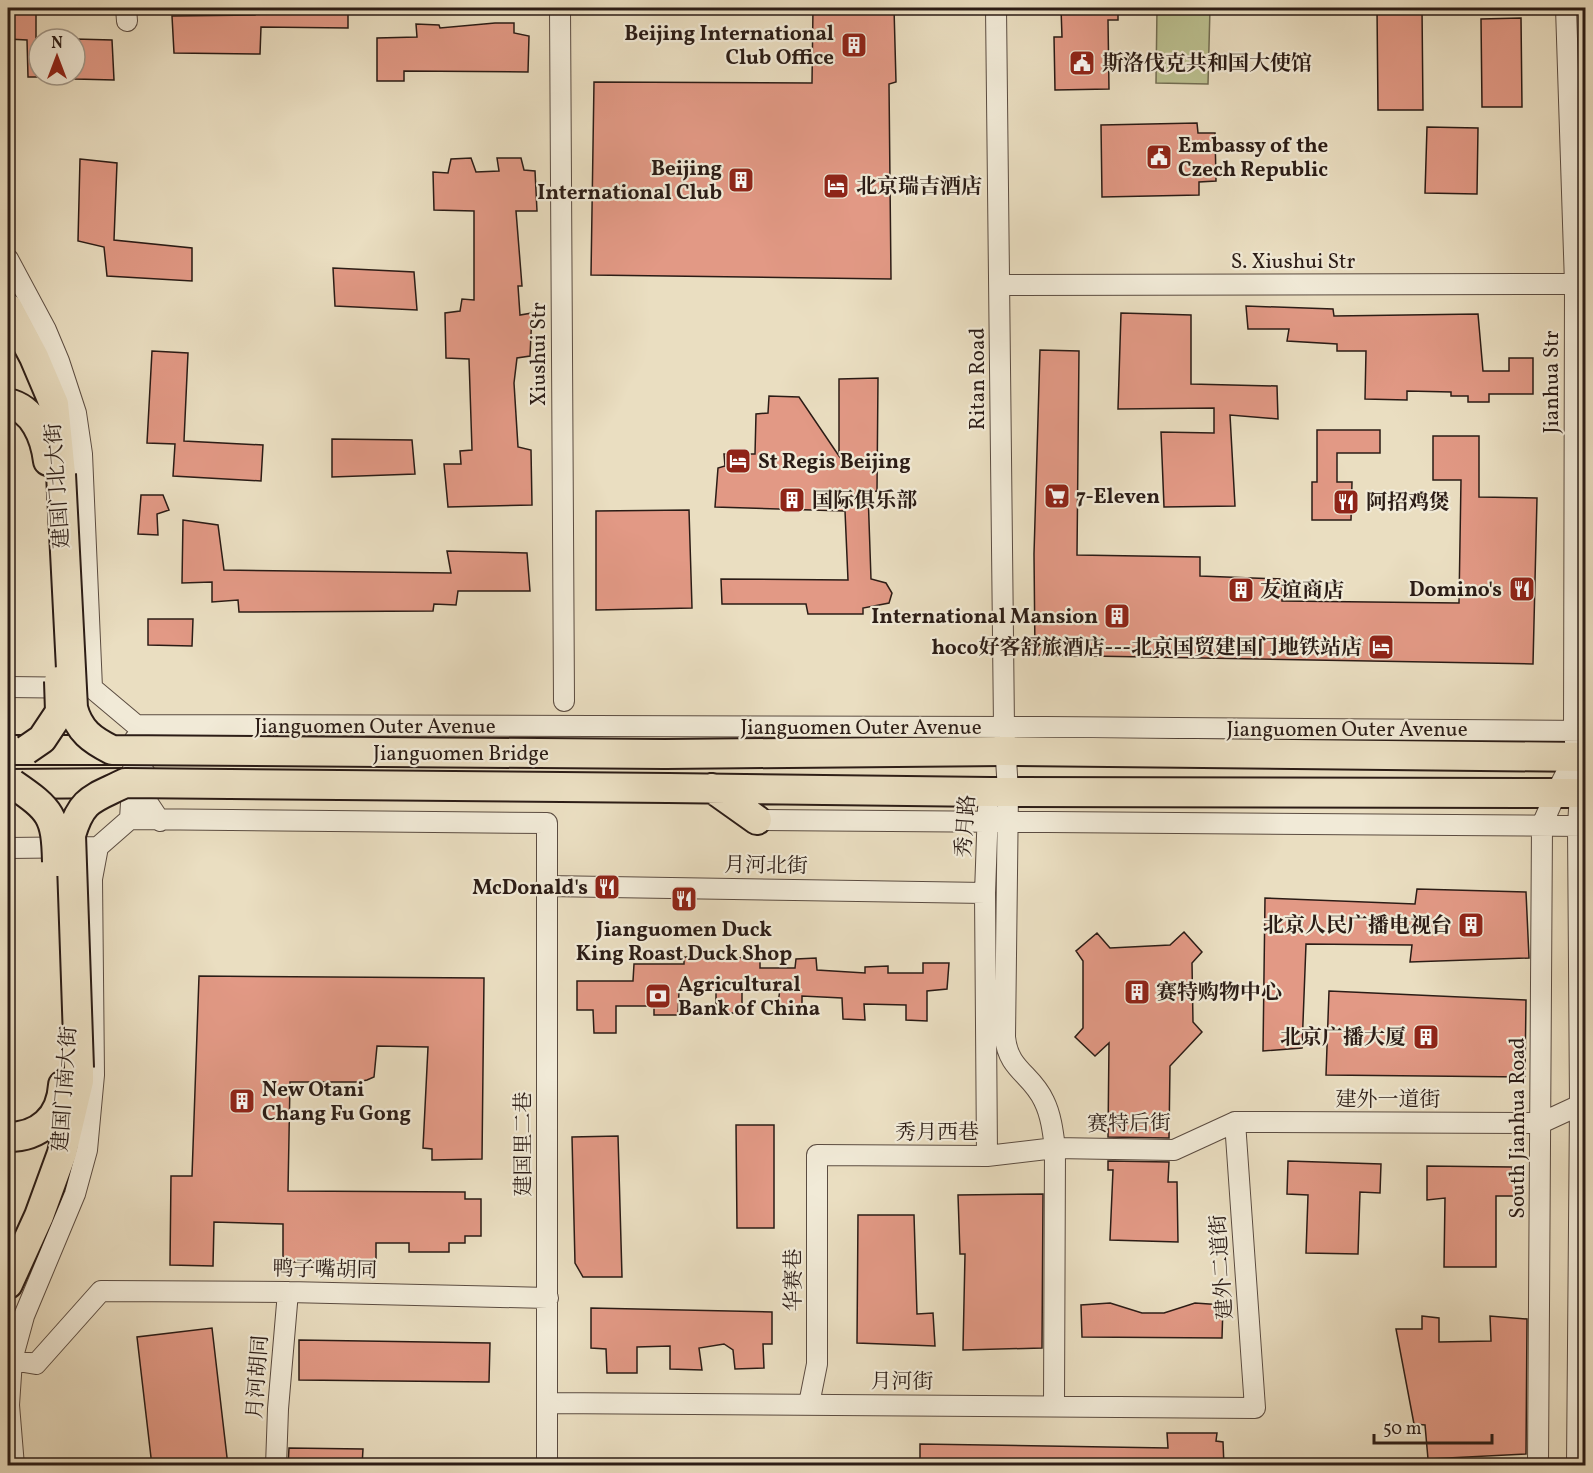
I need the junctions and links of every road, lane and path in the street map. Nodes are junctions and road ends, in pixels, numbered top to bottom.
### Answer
1 (560, 8) edge
2 (996, 8) edge
3 (1566, 8) edge
4 (8, 259) edge
5 (1580, 284) edge
6 (1000, 285) junction
7 (8, 309) edge
8 (8, 403) edge
9 (55, 476) junction
10 (8, 687) edge
11 (92, 688) junction
12 (564, 700) dead end
13 (136, 725) junction
14 (158, 725) junction
15 (1004, 739) junction
16 (1580, 744) edge
17 (17, 750) edge
18 (112, 750) junction
19 (665, 754) joint
20 (125, 783) junction
21 (10, 784) edge
22 (712, 788) junction
23 (999, 792) junction
24 (1574, 793) edge
25 (130, 819) junction
26 (757, 820) joint
27 (987, 820) junction
28 (160, 821) junction
29 (1007, 821) junction
30 (1542, 825) junction
31 (1582, 826) edge
32 (98, 847) junction
33 (8, 848) edge
34 (546, 886) junction
35 (985, 893) junction
36 (72, 1068) junction
37 (1582, 1105) edge
38 (1235, 1122) junction
39 (1541, 1123) junction
40 (8, 1137) edge
41 (1055, 1148) junction
42 (818, 1155) joint
43 (987, 1156) junction
44 (8, 1284) edge
45 (288, 1292) junction
46 (548, 1298) junction
47 (12, 1360) junction
48 (548, 1403) junction
49 (809, 1404) junction
50 (1054, 1405) junction
51 (1255, 1408) joint
52 (14, 1466) edge
53 (276, 1466) edge
54 (548, 1466) edge
55 (1538, 1466) edge
56 (1577, 1466) edge

1 - 12 street, Xiushui Str
2 - 6 street, Ritan Road
3 - 5 street, Jianhua Str
4 - 11 street, 建国门北大街
5 - 6 street, S. Xiushui Str
5 - 16 street, Jianhua Str
6 - 15 street, Ritan Road
7 - 9 highway
8 - 9 highway
9 - 17 highway, bridge
9 - 18 highway, bridge
10 - 11 street
11 - 13 street
13 - 14 street, Jianguomen Outer Avenue
13 - 25 street
14 - 15 street, Jianguomen Outer Avenue
14 - 28 street
15 - 16 highway, Jianguomen Outer Avenue
15 - 19 highway, Jianguomen Outer Avenue
15 - 23 street, 秀月路
16 - 24 street, South Jianhua Road
17 - 18 highway, Jianguomen Bridge, bridge
18 - 19 highway, Jianguomen Bridge, bridge
20 - 21 highway, Jianguomen Bridge, bridge
20 - 22 highway, Jianguomen Bridge, bridge
20 - 36 highway, bridge
21 - 36 highway, bridge
22 - 23 highway
22 - 26 highway
23 - 24 highway
23 - 27 street, 秀月路
23 - 29 street, 秀月路
24 - 30 street, South Jianhua Road
24 - 31 street
25 - 28 street
25 - 32 street
26 - 27 street
27 - 29 street
27 - 35 street, 秀月路
28 - 34 street, 建国里二巷
29 - 30 street
29 - 41 street, 秀月路
30 - 31 street
30 - 39 street, South Jianhua Road
31 - 37 street
32 - 33 street
32 - 47 street, 建国门南大街
34 - 35 street, 月河北街
34 - 46 street, 建国里二巷
35 - 43 street, 秀月路
36 - 40 highway
36 - 44 highway
37 - 39 street
37 - 56 street
38 - 39 street, 建外一道街
38 - 41 street, 赛特后街
38 - 51 street, 建外二道街
39 - 55 street, South Jianhua Road
41 - 43 street, 秀月西巷
41 - 50 street
42 - 43 street, 秀月西巷
42 - 49 street, 华赛巷
45 - 46 street, 鸭子嘴胡同
45 - 47 street, 鸭子嘴胡同
45 - 53 street, 月河胡同
46 - 48 street, 建国里二巷
47 - 52 street, 建国门南大街
48 - 49 street, 月河街
48 - 54 street, 建国里二巷
49 - 50 street, 月河街
50 - 51 street, 月河街

